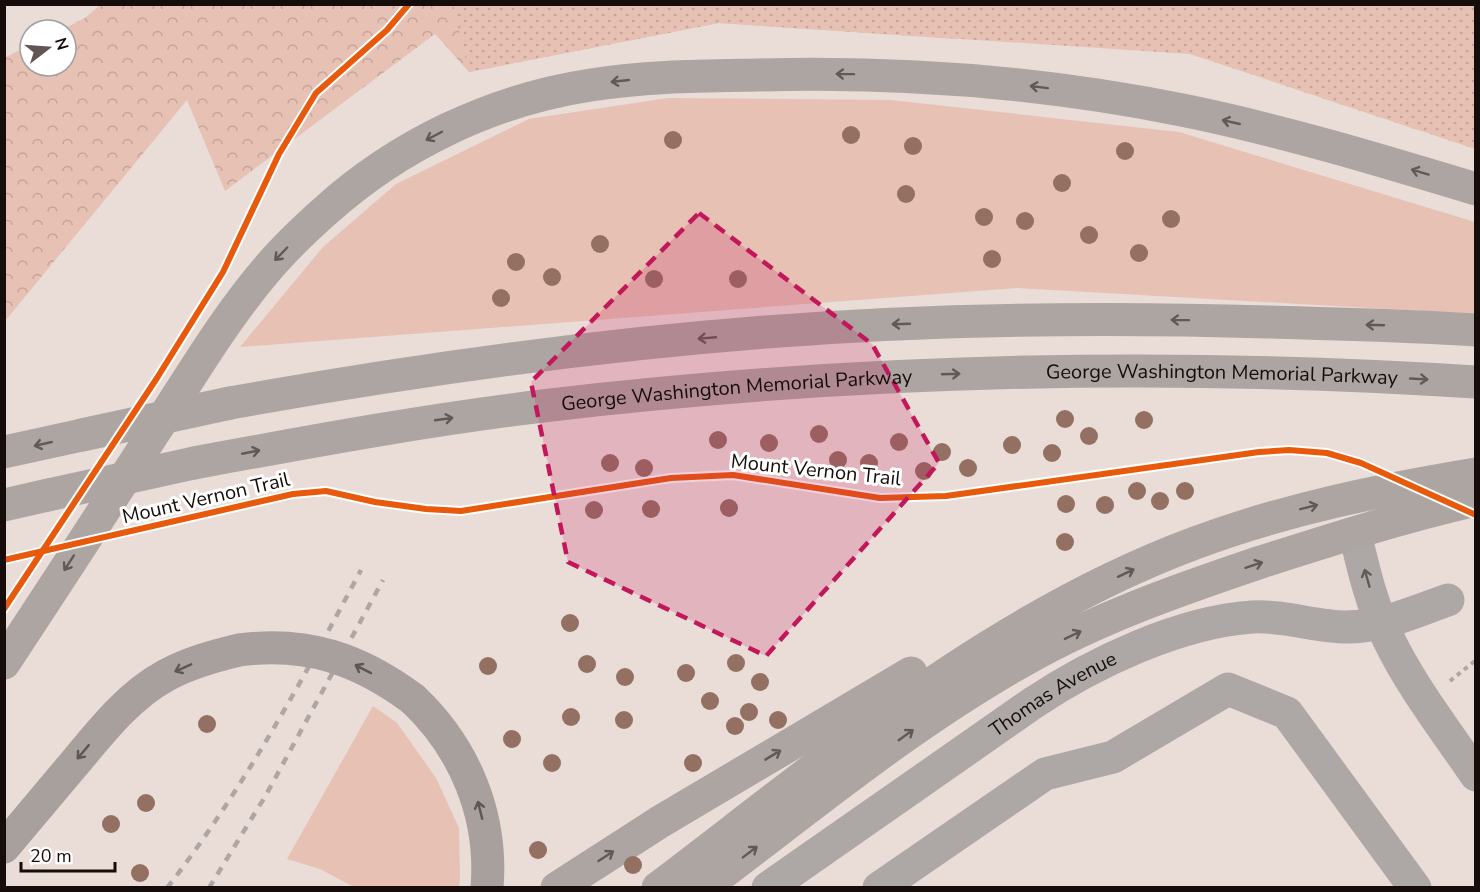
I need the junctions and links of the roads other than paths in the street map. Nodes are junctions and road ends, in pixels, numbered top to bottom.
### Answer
1 (1476, 189) edge
2 (1476, 330) edge
3 (1476, 382) edge
4 (4, 452) edge
5 (1476, 474) edge
6 (1476, 500) edge
7 (4, 505) edge
8 (1355, 533) junction
9 (1448, 600) dead end
10 (1054, 608) junction
11 (1381, 622) junction
12 (4, 663) edge
13 (1476, 775) edge
14 (4, 847) edge
15 (488, 878) edge
16 (557, 888) edge
17 (658, 888) edge
18 (703, 888) edge
19 (768, 888) edge
20 (879, 888) edge
21 (1415, 888) edge

1 -> 12 highway
2 -> 4 highway, bridge
7 -> 3 highway, George Washington Memorial Parkway, bridge
10 -> 5 highway
6 - 8 highway
11 -> 8 lane
18 -> 8 highway
9 - 11 lane, Thomas Avenue
16 -> 10 highway
10 - 17 highway
11 - 13 lane
11 - 19 lane, Thomas Avenue
15 -> 14 main road, bridge
20 - 21 lane

